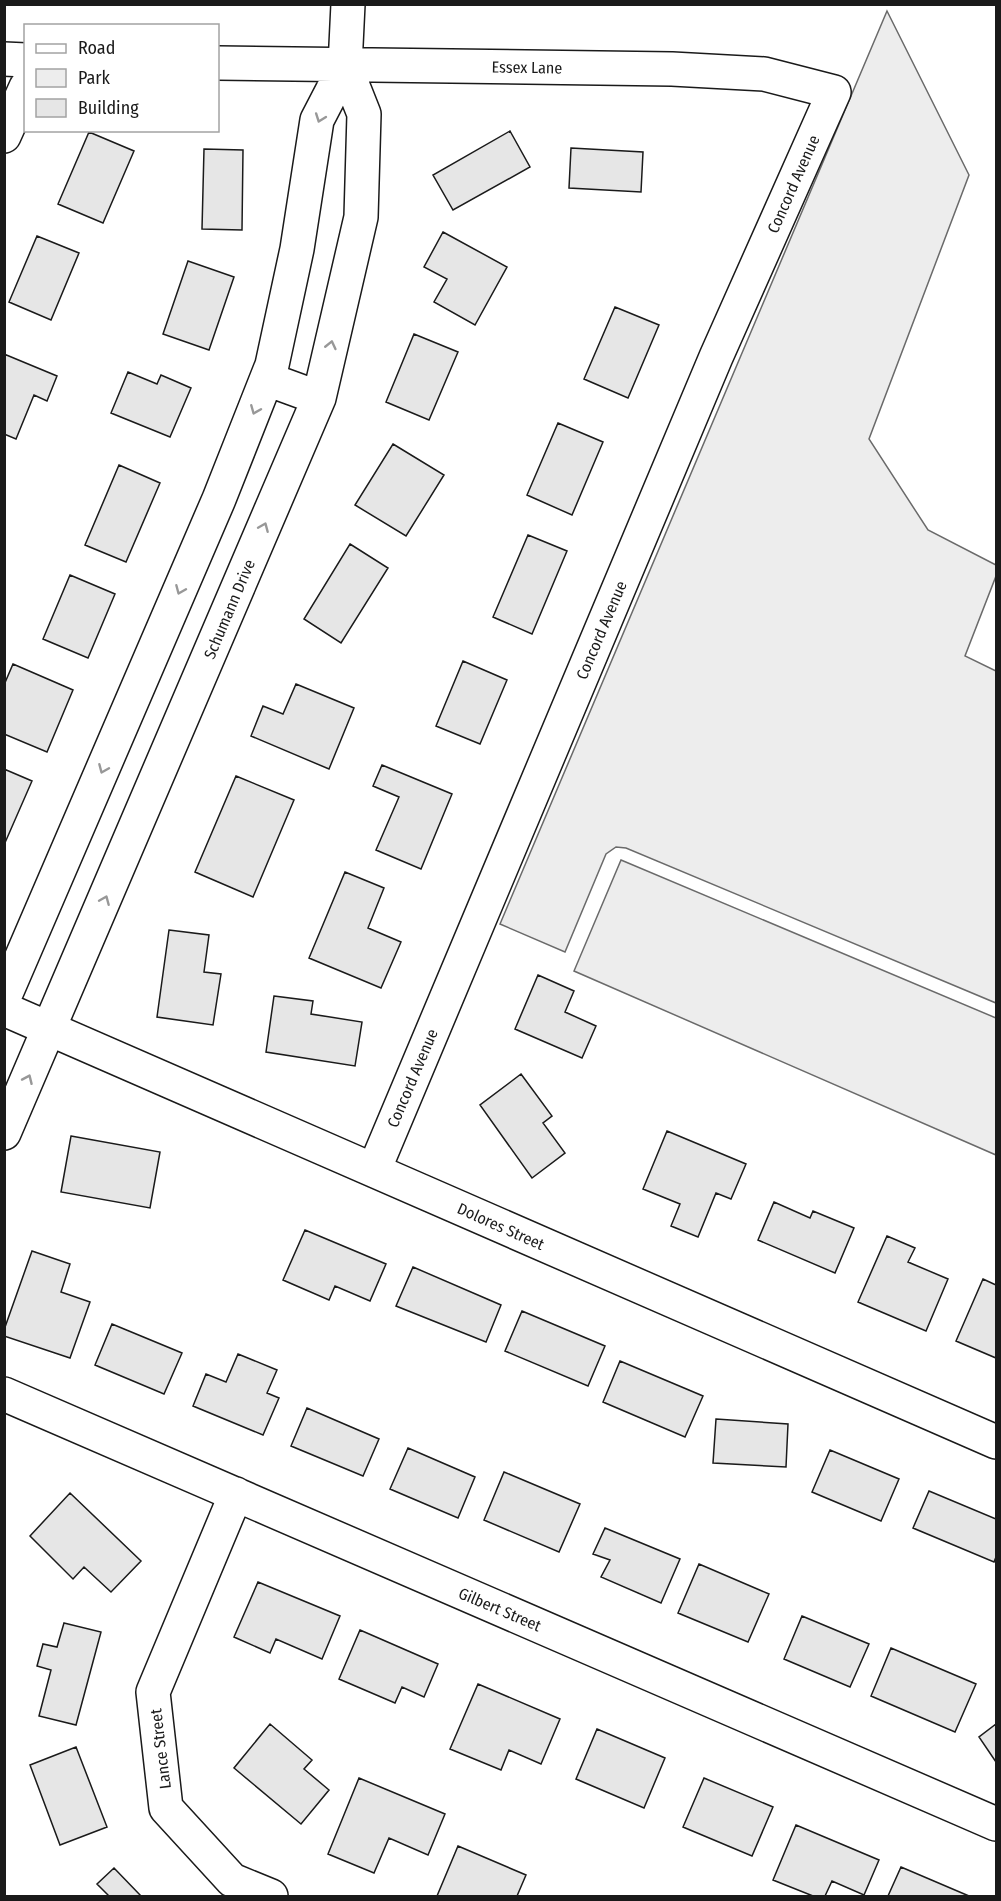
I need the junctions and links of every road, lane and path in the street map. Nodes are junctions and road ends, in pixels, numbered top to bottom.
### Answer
1 (348, 4) edge
2 (4, 59) edge
3 (24, 60) edge
4 (219, 63) edge
5 (345, 66) junction
6 (24, 91) edge
7 (834, 92) joint
8 (4, 136) edge
9 (267, 379) junction
10 (319, 398) junction
11 (138, 690) junction
12 (187, 708) junction
13 (4, 998) edge
14 (4, 1009) edge
15 (50, 1029) junction
16 (4, 1133) edge
17 (374, 1170) junction
18 (4, 1394) edge
19 (996, 1442) edge
20 (236, 1494) junction
21 (996, 1824) edge
22 (271, 1896) edge

1 - 5 street, Schumann Drive
2 - 3 street
4 - 5 street, Essex Lane
5 - 7 street, Essex Lane
5 -> 9 street, Schumann Drive
10 -> 5 street, Schumann Drive
6 - 8 street
7 - 17 street, Concord Avenue
9 - 10 street
9 -> 11 street, Schumann Drive
12 -> 10 street, Schumann Drive
11 - 12 street
11 -> 13 street, Schumann Drive
15 -> 12 street, Schumann Drive
14 - 15 street, Dolores Street
16 -> 15 street, Schumann Drive
15 - 17 street, Dolores Street
17 - 19 street, Dolores Street
18 - 20 street, Gilbert Street
20 - 21 street, Gilbert Street
20 - 22 street, Lance Street

